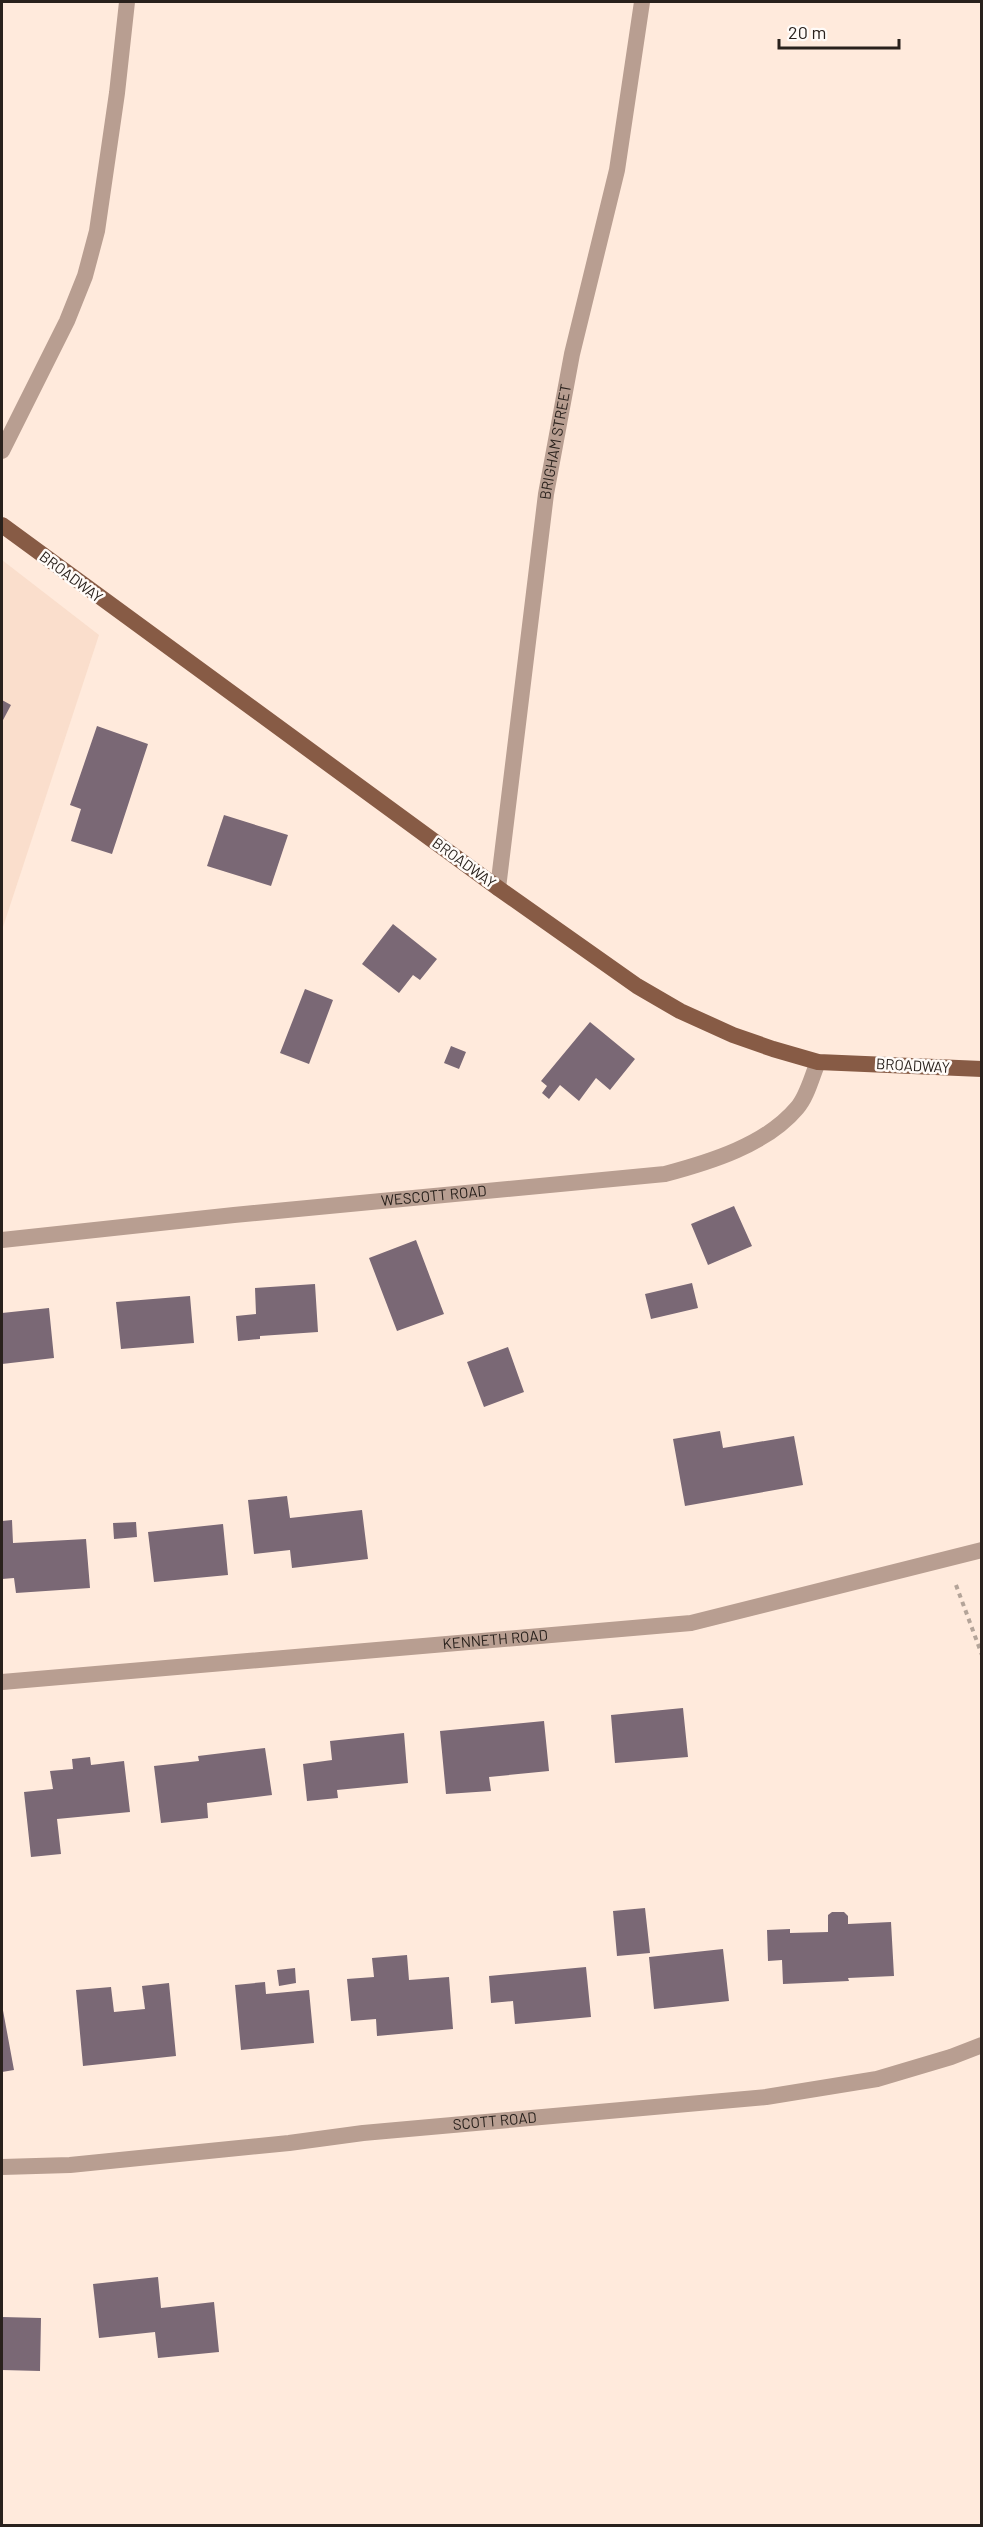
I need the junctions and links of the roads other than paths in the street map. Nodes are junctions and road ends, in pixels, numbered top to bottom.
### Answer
1 (127, 2) edge
2 (642, 2) edge
3 (2, 451) edge
4 (2, 525) edge
5 (498, 888) junction
6 (818, 1062) junction
7 (981, 1069) edge
8 (2, 1240) edge
9 (981, 1550) edge
10 (2, 1682) edge
11 (981, 2045) edge
12 (2, 2167) edge

1 - 3 street
2 - 5 street, BRIGHAM STREET
4 - 5 main road, BROADWAY
5 - 6 main road, BROADWAY
6 - 7 main road, BROADWAY
6 - 8 street, WESCOTT ROAD
9 - 10 street, KENNETH ROAD
11 - 12 street, SCOTT ROAD

